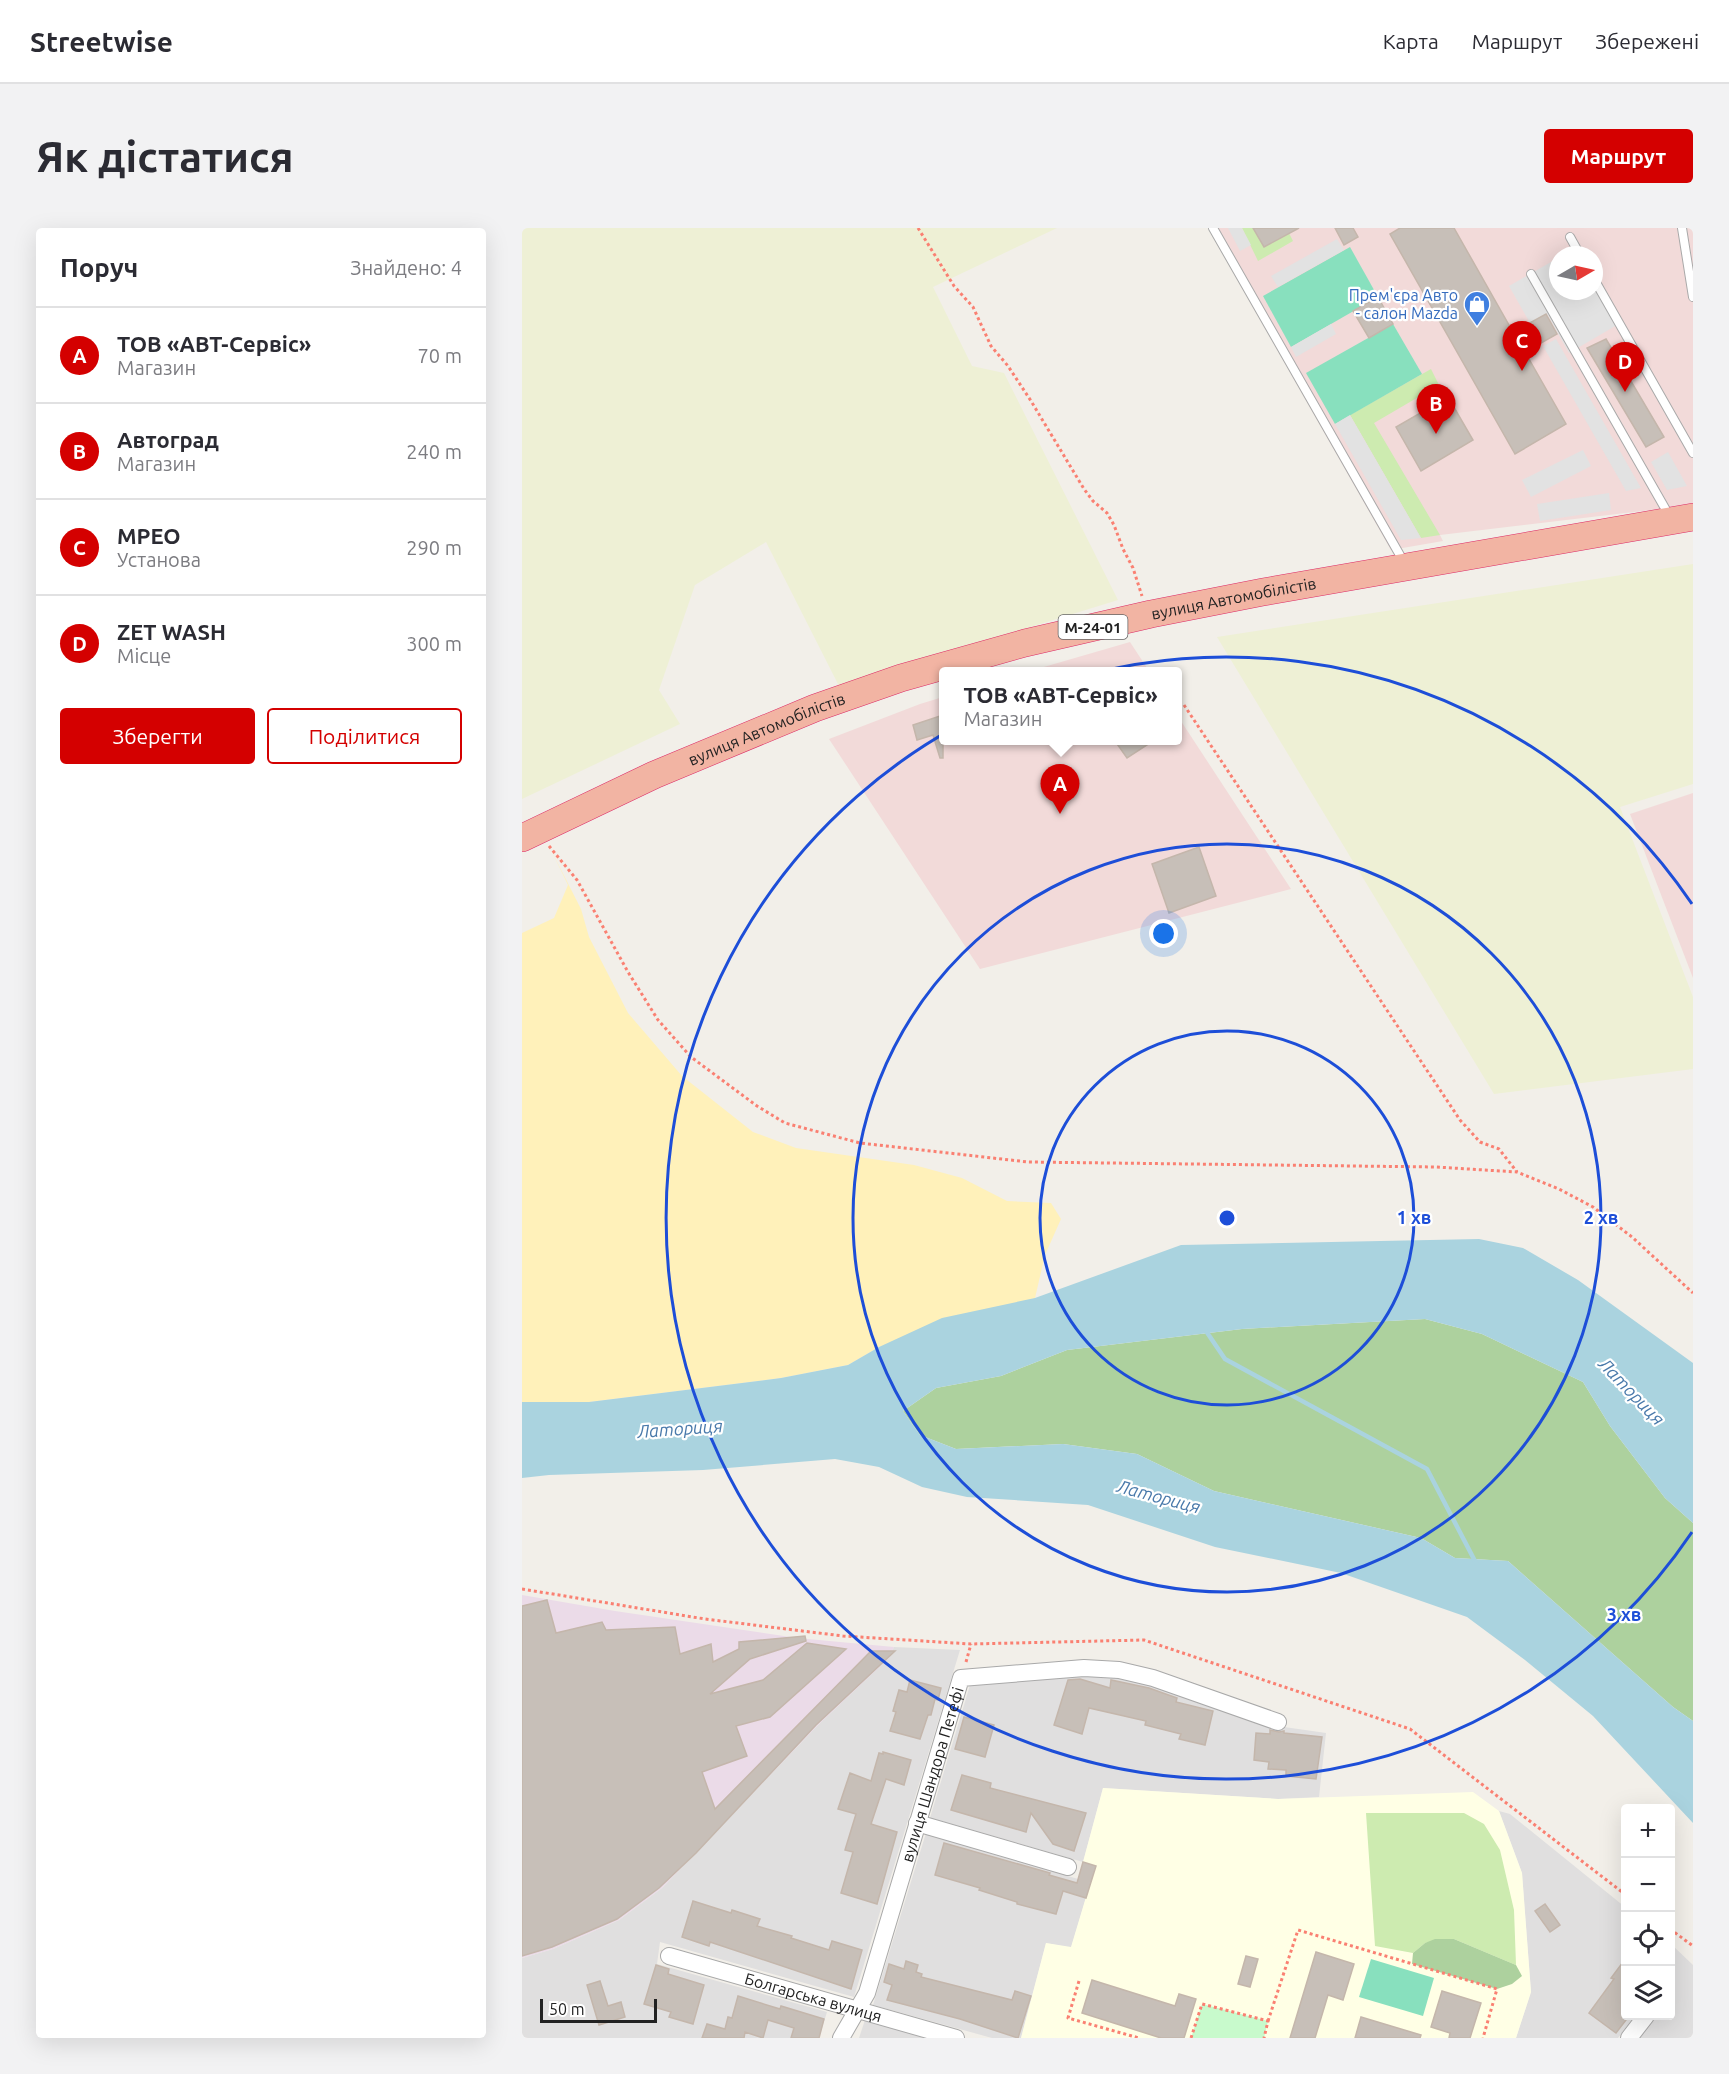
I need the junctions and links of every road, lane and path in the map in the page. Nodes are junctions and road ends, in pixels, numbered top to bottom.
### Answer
1 (918, 228) edge
2 (1213, 228) edge
3 (1682, 228) edge
4 (1570, 237) dead end
5 (1575, 246) edge
6 (1531, 274) dead end
7 (1603, 295) edge
8 (1693, 297) edge
9 (1693, 453) edge
10 (1682, 518) edge
11 (1407, 567) junction
12 (1151, 614) junction
13 (1184, 705) dead end
14 (530, 834) edge
15 (1517, 1172) junction
16 (1693, 1293) edge
17 (1278, 1722) dead end
18 (917, 1823) junction
19 (1068, 1867) dead end
20 (1675, 1932) edge
21 (1693, 1946) edge
22 (669, 1956) dead end
23 (1079, 1981) dead end
24 (857, 2010) junction
25 (1643, 2020) edge
26 (1268, 2021) junction
27 (841, 2038) edge
28 (956, 2038) edge
29 (1139, 2038) edge
30 (1191, 2038) edge
31 (1264, 2038) edge
32 (1483, 2038) edge
33 (1629, 2038) edge

1 - 12 path
2 - 11 lane
3 - 8 lane
4 - 5 lane
6 - 10 lane
7 - 9 lane
10 - 11 highway, вулиця Автомобілістів / М-24-01
11 - 12 highway, вулиця Автомобілістів / М-24-01
12 - 14 highway, вулиця Автомобілістів / М-24-01
13 - 15 path
14 - 15 path
15 - 16 path
17 - 18 street, вулиця Шандора Петефі
18 - 19 street
18 - 24 street, вулиця Шандора Петефі
20 - 21 path
22 - 24 street, Болгарська вулиця
23 - 29 path
24 - 27 street, вулиця Шандора Петефі
24 - 28 street, Болгарська вулиця
25 - 33 street
26 - 30 path
26 - 31 path
26 - 32 path

